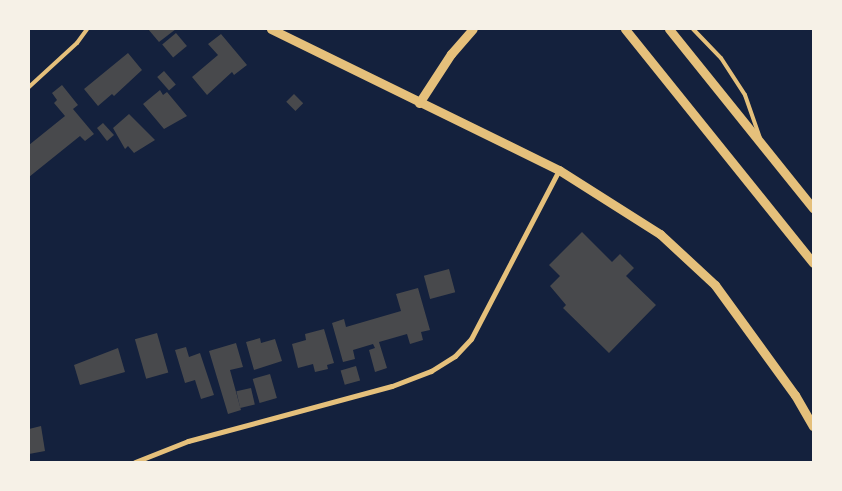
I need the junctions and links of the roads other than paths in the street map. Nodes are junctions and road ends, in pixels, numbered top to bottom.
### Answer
1 (86, 29) edge
2 (271, 29) edge
3 (473, 29) edge
4 (625, 29) edge
5 (669, 29) edge
6 (694, 29) edge
7 (29, 87) edge
8 (419, 103) junction
9 (762, 144) junction
10 (559, 170) junction
11 (813, 208) edge
12 (813, 262) edge
13 (813, 426) edge
14 (135, 462) edge

1 - 7 lane
2 - 8 street
3 - 8 street
4 - 12 street
5 - 9 street
6 - 9 lane
8 - 10 street
9 - 11 street
10 - 13 street
10 - 14 street

